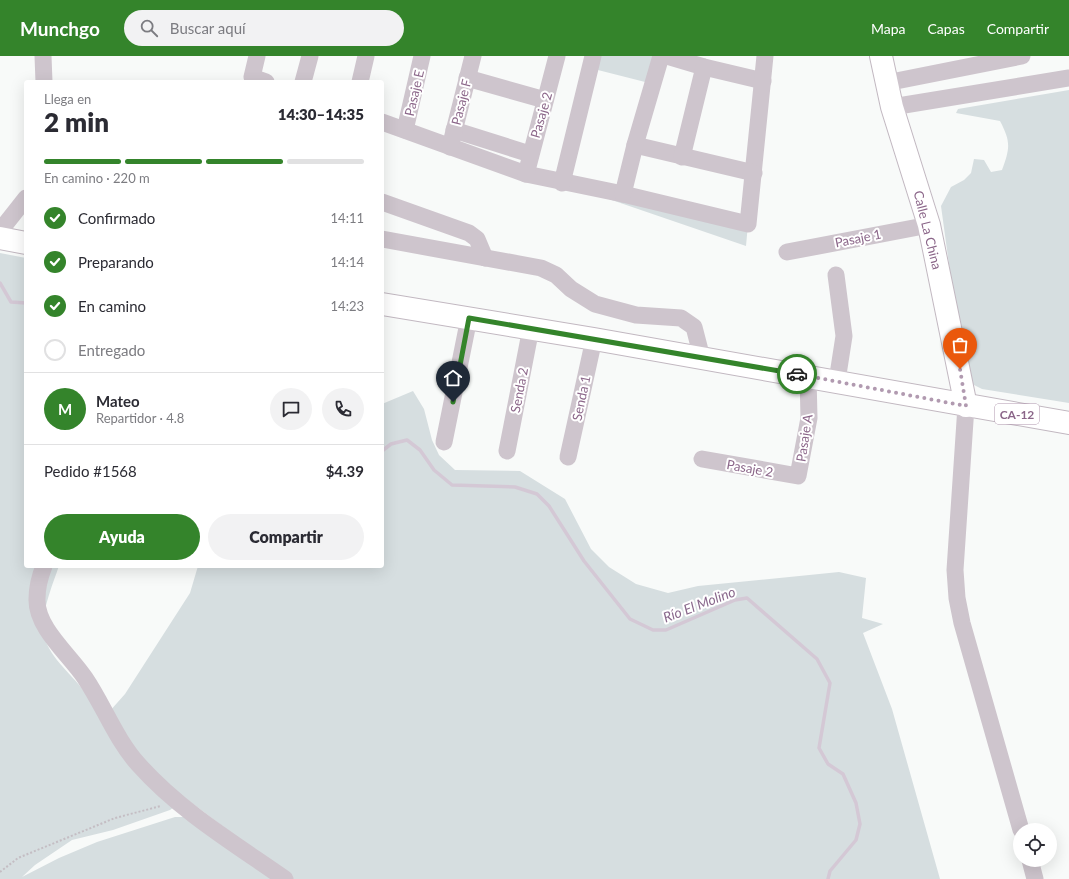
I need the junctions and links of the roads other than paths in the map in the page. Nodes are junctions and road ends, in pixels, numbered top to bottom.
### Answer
1 (43, 56) edge
2 (257, 56) edge
3 (310, 56) edge
4 (366, 56) edge
5 (422, 56) edge
6 (473, 56) edge
7 (557, 56) edge
8 (593, 56) edge
9 (661, 56) edge
10 (667, 56) edge
11 (765, 56) edge
12 (881, 56) edge
13 (1022, 56) edge
14 (704, 67) junction
15 (467, 78) junction
16 (1069, 78) edge
17 (259, 79) edge
18 (44, 80) edge
19 (304, 80) edge
20 (360, 80) edge
21 (763, 81) junction
22 (886, 83) junction
23 (545, 100) junction
24 (892, 107) junction
25 (384, 123) edge
26 (405, 130) junction
27 (454, 130) junction
28 (635, 145) junction
29 (450, 147) junction
30 (530, 154) junction
31 (682, 157) junction
32 (754, 173) junction
33 (526, 174) junction
34 (562, 183) junction
35 (623, 194) junction
36 (24, 201) edge
37 (384, 203) edge
38 (928, 224) junction
39 (0, 231) edge
40 (0, 238) edge
41 (384, 240) edge
42 (24, 243) edge
43 (787, 252) dead end
44 (485, 258) junction
45 (836, 275) dead end
46 (384, 304) edge
47 (469, 318) junction
48 (531, 328) junction
49 (594, 339) junction
50 (702, 358) junction
51 (808, 376) junction
52 (837, 381) junction
53 (966, 406) junction
54 (1069, 423) edge
55 (444, 442) dead end
56 (507, 451) dead end
57 (568, 457) dead end
58 (702, 459) dead end
59 (798, 476) joint
60 (44, 568) edge
61 (1019, 823) edge
62 (1032, 867) edge
63 (285, 879) edge
64 (1035, 879) edge

1 - 18 street
2 - 17 street
3 - 19 street
4 - 20 street
5 - 26 street, Pasaje E
6 - 15 street, Pasaje F
7 - 23 street, Pasaje 2
8 - 34 street
9 - 28 street
10 - 14 street
11 - 21 street
12 - 22 main road, Calle La China
13 - 22 street
14 - 21 street
14 - 31 street
15 - 23 street
15 - 27 street, Pasaje F
16 - 24 street
21 - 32 street
22 - 24 main road, Calle La China
23 - 30 street, Pasaje 2
24 - 38 main road, Calle La China
25 - 26 street
26 - 29 street
27 - 29 street, Pasaje F
27 - 30 street
28 - 31 street
28 - 35 street
29 - 33 street
30 - 33 street, Pasaje 2
31 - 32 street
32 - 35 street
33 - 34 street
34 - 35 street
36 - 39 street
37 - 44 street
38 - 43 street, Pasaje 1
38 - 53 main road, Calle La China
40 - 42 main road
41 - 44 street
44 - 50 street
45 - 52 street
46 - 47 main road, CA-12
47 - 48 main road, CA-12
47 - 55 street
48 - 49 main road, CA-12
48 - 56 street, Senda 2
49 - 50 main road, CA-12
49 - 57 street, Senda 1
50 - 51 main road, CA-12
51 - 52 main road, CA-12
51 - 59 street, Pasaje A
52 - 53 main road, CA-12
53 - 54 main road, CA-12
53 - 61 street
58 - 59 street, Pasaje 2
60 - 63 street
62 - 64 street

